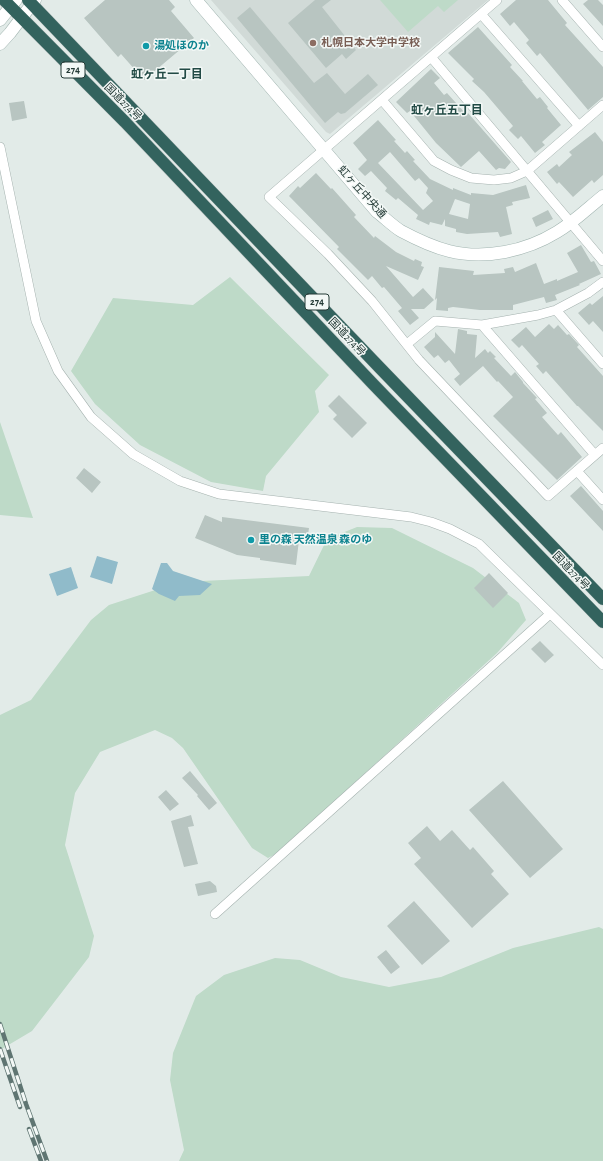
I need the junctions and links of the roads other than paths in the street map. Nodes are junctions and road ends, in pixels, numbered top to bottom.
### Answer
1 (196, 0) edge
2 (497, 0) edge
3 (562, 0) edge
4 (32, 1) edge
5 (10, 2) edge
6 (482, 14) junction
7 (22, 18) junction
8 (0, 20) edge
9 (0, 44) edge
10 (603, 47) edge
11 (431, 57) junction
12 (382, 100) junction
13 (603, 105) edge
14 (579, 126) junction
15 (0, 147) edge
16 (325, 150) junction
17 (526, 171) junction
18 (603, 196) edge
19 (570, 223) junction
20 (603, 261) edge
21 (603, 282) edge
22 (556, 310) junction
23 (482, 325) junction
24 (407, 344) junction
25 (603, 364) edge
26 (603, 448) edge
27 (595, 455) junction
28 (577, 471) junction
29 (603, 500) edge
30 (603, 598) edge
31 (550, 614) junction
32 (603, 622) edge
33 (603, 665) edge
34 (215, 914) dead end

1 - 16 street, 虹ヶ丘中央通
2 - 6 street
3 - 10 street
4 - 7 street
4 - 30 highway, 国道274号 / 274
5 - 7 highway, 274
5 - 8 street
6 - 11 street
6 - 14 street
7 - 9 street
7 - 32 highway, 国道274号 / 274
11 - 12 street
11 - 17 street
12 - 16 street
12 - 17 street
13 - 14 street
14 - 17 street
15 - 31 street
16 - 19 street, 虹ヶ丘中央通
16 - 24 street
17 - 19 street
18 - 19 street, 虹ヶ丘中央通
19 - 20 street
21 - 22 street
22 - 23 street
22 - 25 street
23 - 24 street
23 - 27 street
24 - 28 street
26 - 27 street
27 - 28 street
28 - 29 street
31 - 33 street
31 - 34 street

